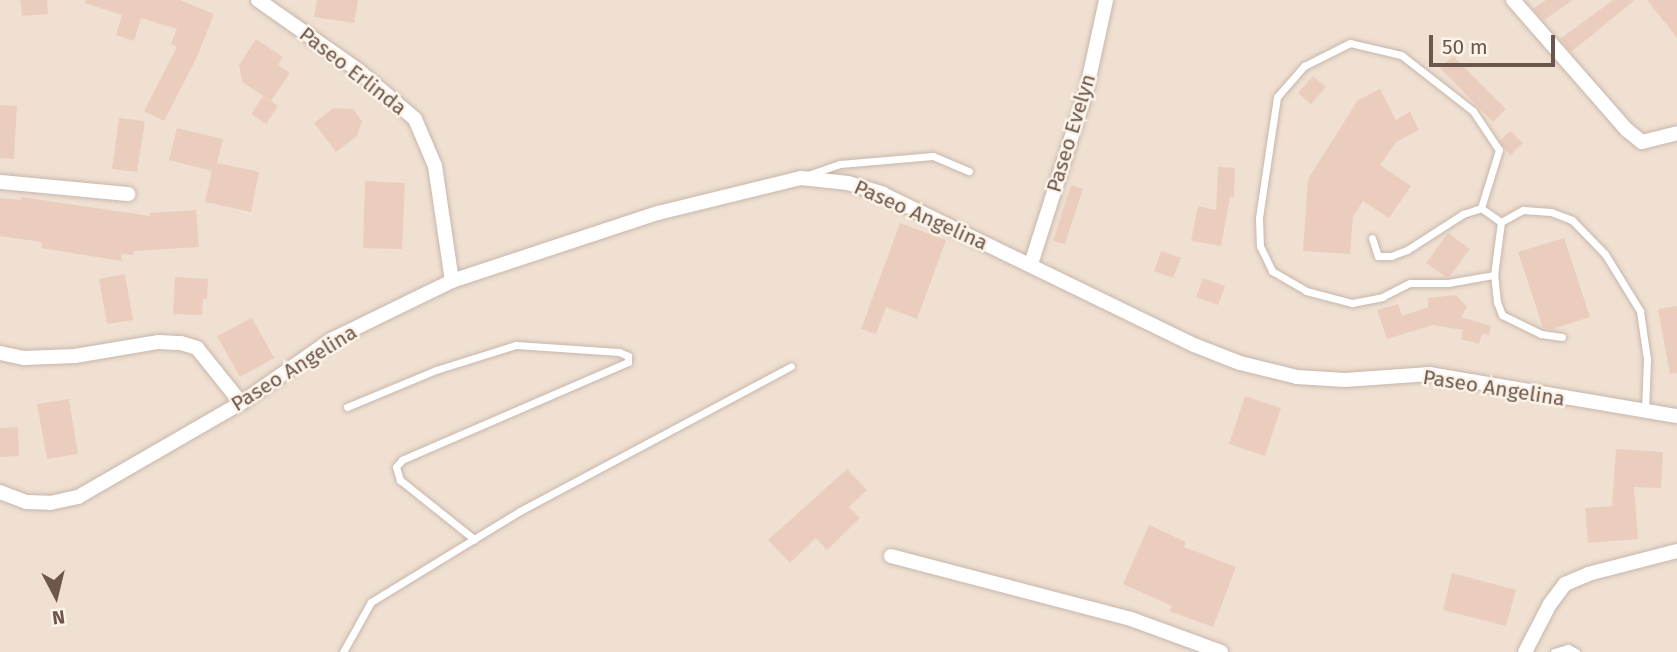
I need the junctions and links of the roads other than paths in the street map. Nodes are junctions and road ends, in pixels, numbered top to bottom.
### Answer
1 (258, 0) edge
2 (1106, 0) edge
3 (1513, 0) edge
4 (1677, 132) edge
5 (969, 171) dead end
6 (800, 178) junction
7 (0, 182) edge
8 (128, 194) dead end
9 (1481, 208) junction
10 (1501, 222) junction
11 (1372, 238) dead end
12 (1031, 264) junction
13 (1494, 275) junction
14 (452, 281) junction
15 (1562, 337) dead end
16 (0, 354) edge
17 (791, 366) dead end
18 (241, 403) junction
19 (347, 407) dead end
20 (1645, 413) junction
21 (1677, 416) edge
22 (0, 492) edge
23 (474, 539) junction
24 (1677, 551) edge
25 (891, 556) dead end
26 (344, 652) edge
27 (1221, 652) edge
28 (1525, 652) edge
29 (1554, 652) edge
30 (1576, 652) edge

1 - 14 street, Paseo Erlinda
2 - 12 street, Paseo Evelyn
3 - 4 street
5 - 6 lane
6 - 12 street, Paseo Angelina
6 - 14 street, Paseo Angelina
7 - 8 street
9 - 10 lane
9 - 11 lane
9 - 13 lane
10 - 13 lane
10 - 20 lane
12 - 20 street, Paseo Angelina
13 - 15 lane
14 - 18 street, Paseo Angelina
16 - 18 street
17 - 23 lane
18 - 22 street, Paseo Angelina
19 - 23 lane
20 - 21 street, Paseo Angelina
23 - 26 lane
24 - 28 street
25 - 27 street
29 - 30 lane

